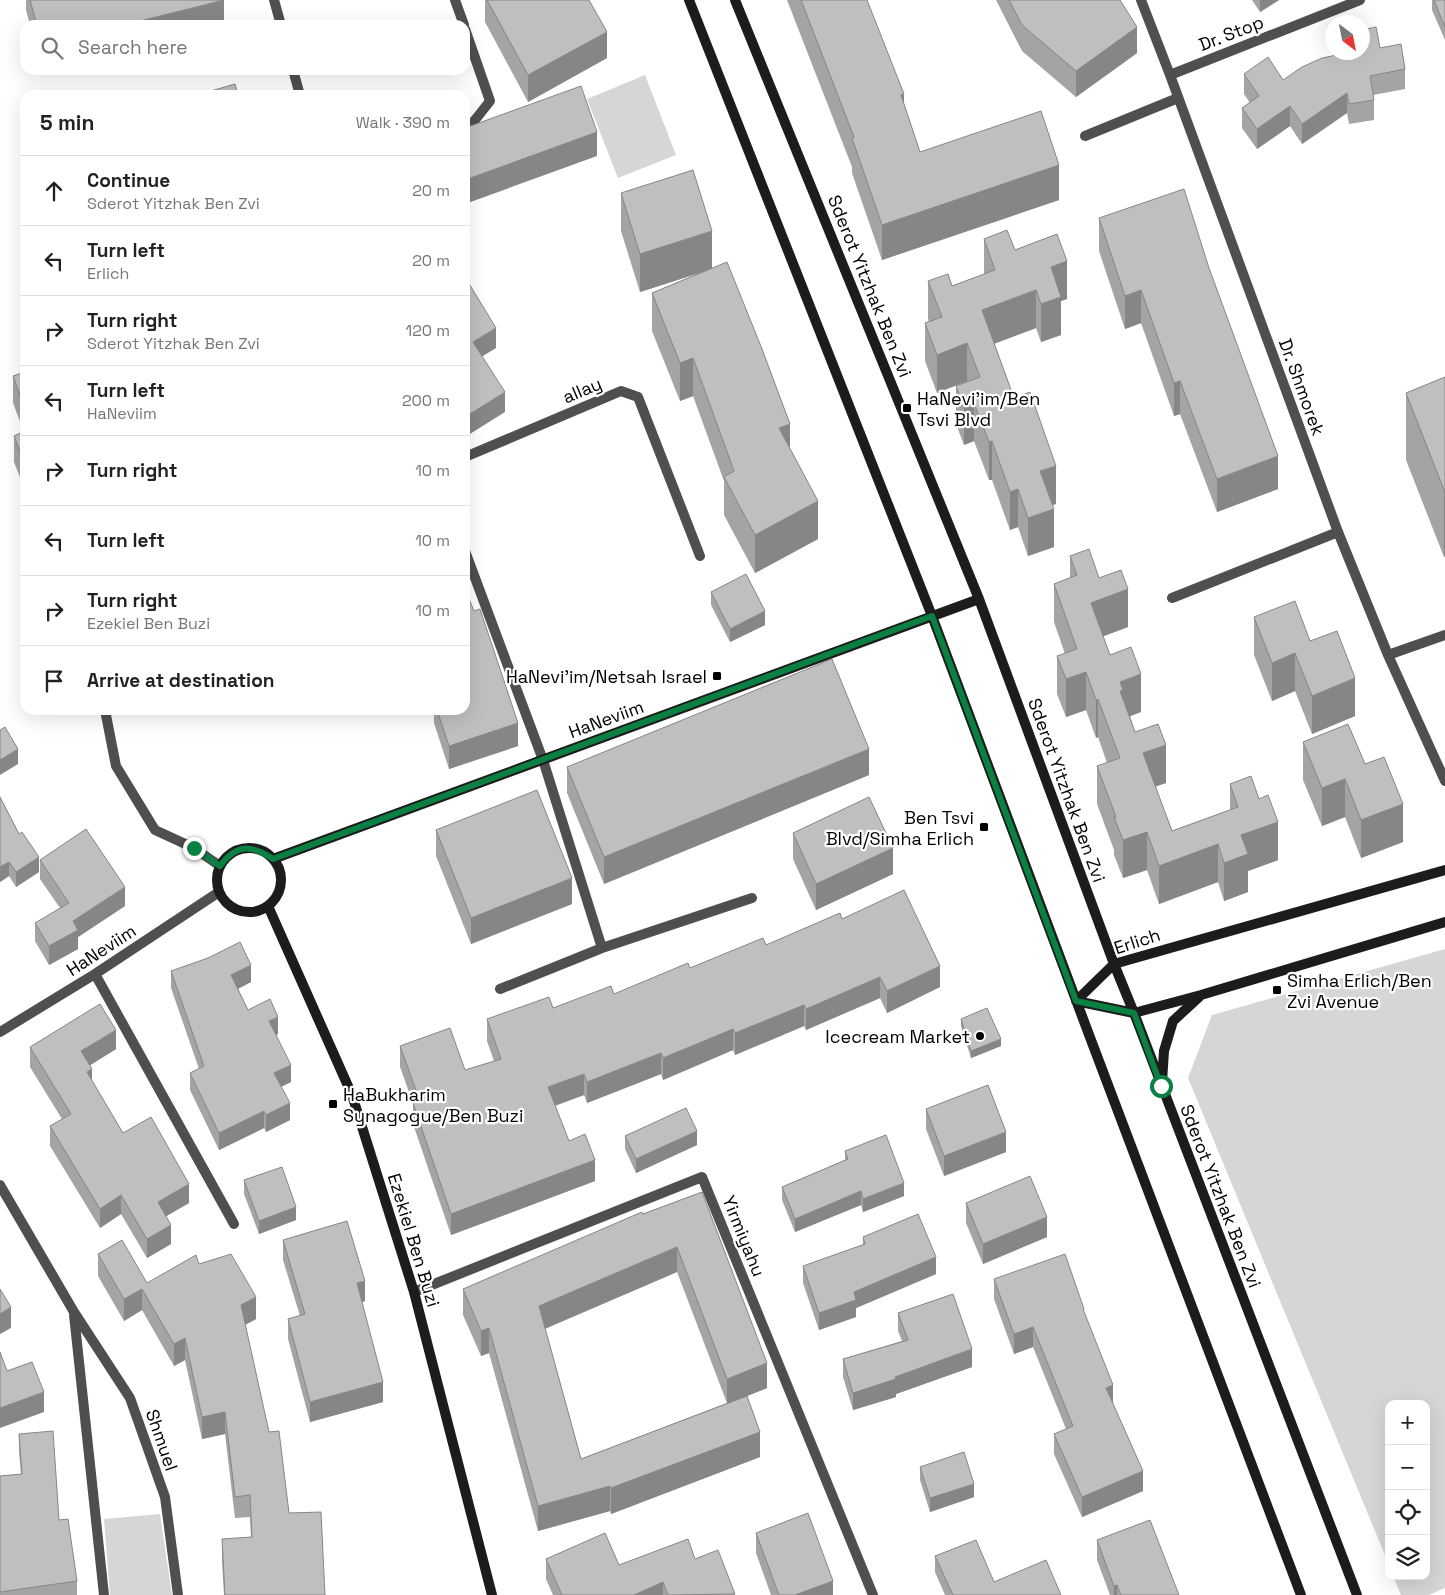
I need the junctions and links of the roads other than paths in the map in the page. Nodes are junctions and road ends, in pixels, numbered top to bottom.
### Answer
1 (274, 0) edge
2 (455, 0) edge
3 (689, 0) edge
4 (736, 0) edge
5 (1141, 0) edge
6 (1360, 0) edge
7 (280, 20) edge
8 (462, 20) edge
9 (470, 43) edge
10 (1170, 74) junction
11 (294, 75) edge
12 (299, 90) edge
13 (1178, 98) junction
14 (470, 125) edge
15 (1085, 136) dead end
16 (470, 455) edge
17 (1338, 532) junction
18 (700, 556) dead end
19 (470, 564) edge
20 (1172, 598) dead end
21 (979, 599) junction
22 (932, 616) junction
23 (1445, 635) edge
24 (1388, 654) junction
25 (107, 715) edge
26 (543, 760) junction
27 (1445, 781) edge
28 (273, 859) junction
29 (220, 866) junction
30 (1445, 870) edge
31 (218, 892) junction
32 (752, 898) dead end
33 (268, 906) junction
34 (1445, 922) edge
35 (602, 948) junction
36 (1114, 964) junction
37 (95, 974) junction
38 (500, 988) dead end
39 (1201, 995) junction
40 (1076, 1001) junction
41 (1134, 1013) junction
42 (0, 1032) edge
43 (1161, 1086) junction
44 (0, 1185) edge
45 (234, 1224) dead end
46 (414, 1292) junction
47 (74, 1312) junction
48 (104, 1595) edge
49 (178, 1595) edge
50 (492, 1595) edge
51 (873, 1595) edge
52 (1301, 1595) edge
53 (1357, 1595) edge

1 - 7 street
2 - 8 street
3 - 22 main road
4 - 21 main road, Sderot Yitzhak Ben Zvi
5 - 10 street, Dr. Shmorek
6 - 10 street, Dr. Stop
9 - 14 street
10 - 13 street, Dr. Shmorek
11 - 12 street
13 - 15 street
13 - 17 street, Dr. Shmorek
16 - 18 street, allay
17 - 20 street
17 - 24 street, Dr. Shmorek
19 - 26 street
21 - 22 main road, HaNeviim
21 - 36 main road, Sderot Yitzhak Ben Zvi
22 - 26 main road, HaNeviim
22 - 40 main road
23 - 24 street
24 - 27 street, Dr. Shmorek
25 - 29 street
26 - 28 main road, HaNeviim
26 - 35 street
28 - 29 main road
28 - 33 main road
29 - 31 main road
30 - 36 main road, Erlich
31 - 33 main road
31 - 37 street, HaNeviim
32 - 35 street
33 - 46 main road, Ezekiel Ben Buzi
34 - 39 main road
35 - 38 street
36 - 40 main road, Erlich
36 - 41 main road, Sderot Yitzhak Ben Zvi
37 - 42 street, HaNeviim
37 - 45 street
39 - 41 main road
39 - 43 main road
40 - 41 main road
40 - 52 main road
41 - 43 main road, Sderot Yitzhak Ben Zvi
43 - 53 main road, Sderot Yitzhak Ben Zvi
44 - 47 street, Shmuel
46 - 50 main road, Ezekiel Ben Buzi
46 - 51 street, Yirmiyahu
47 - 48 street, Shmuel
47 - 49 street, Shmuel

